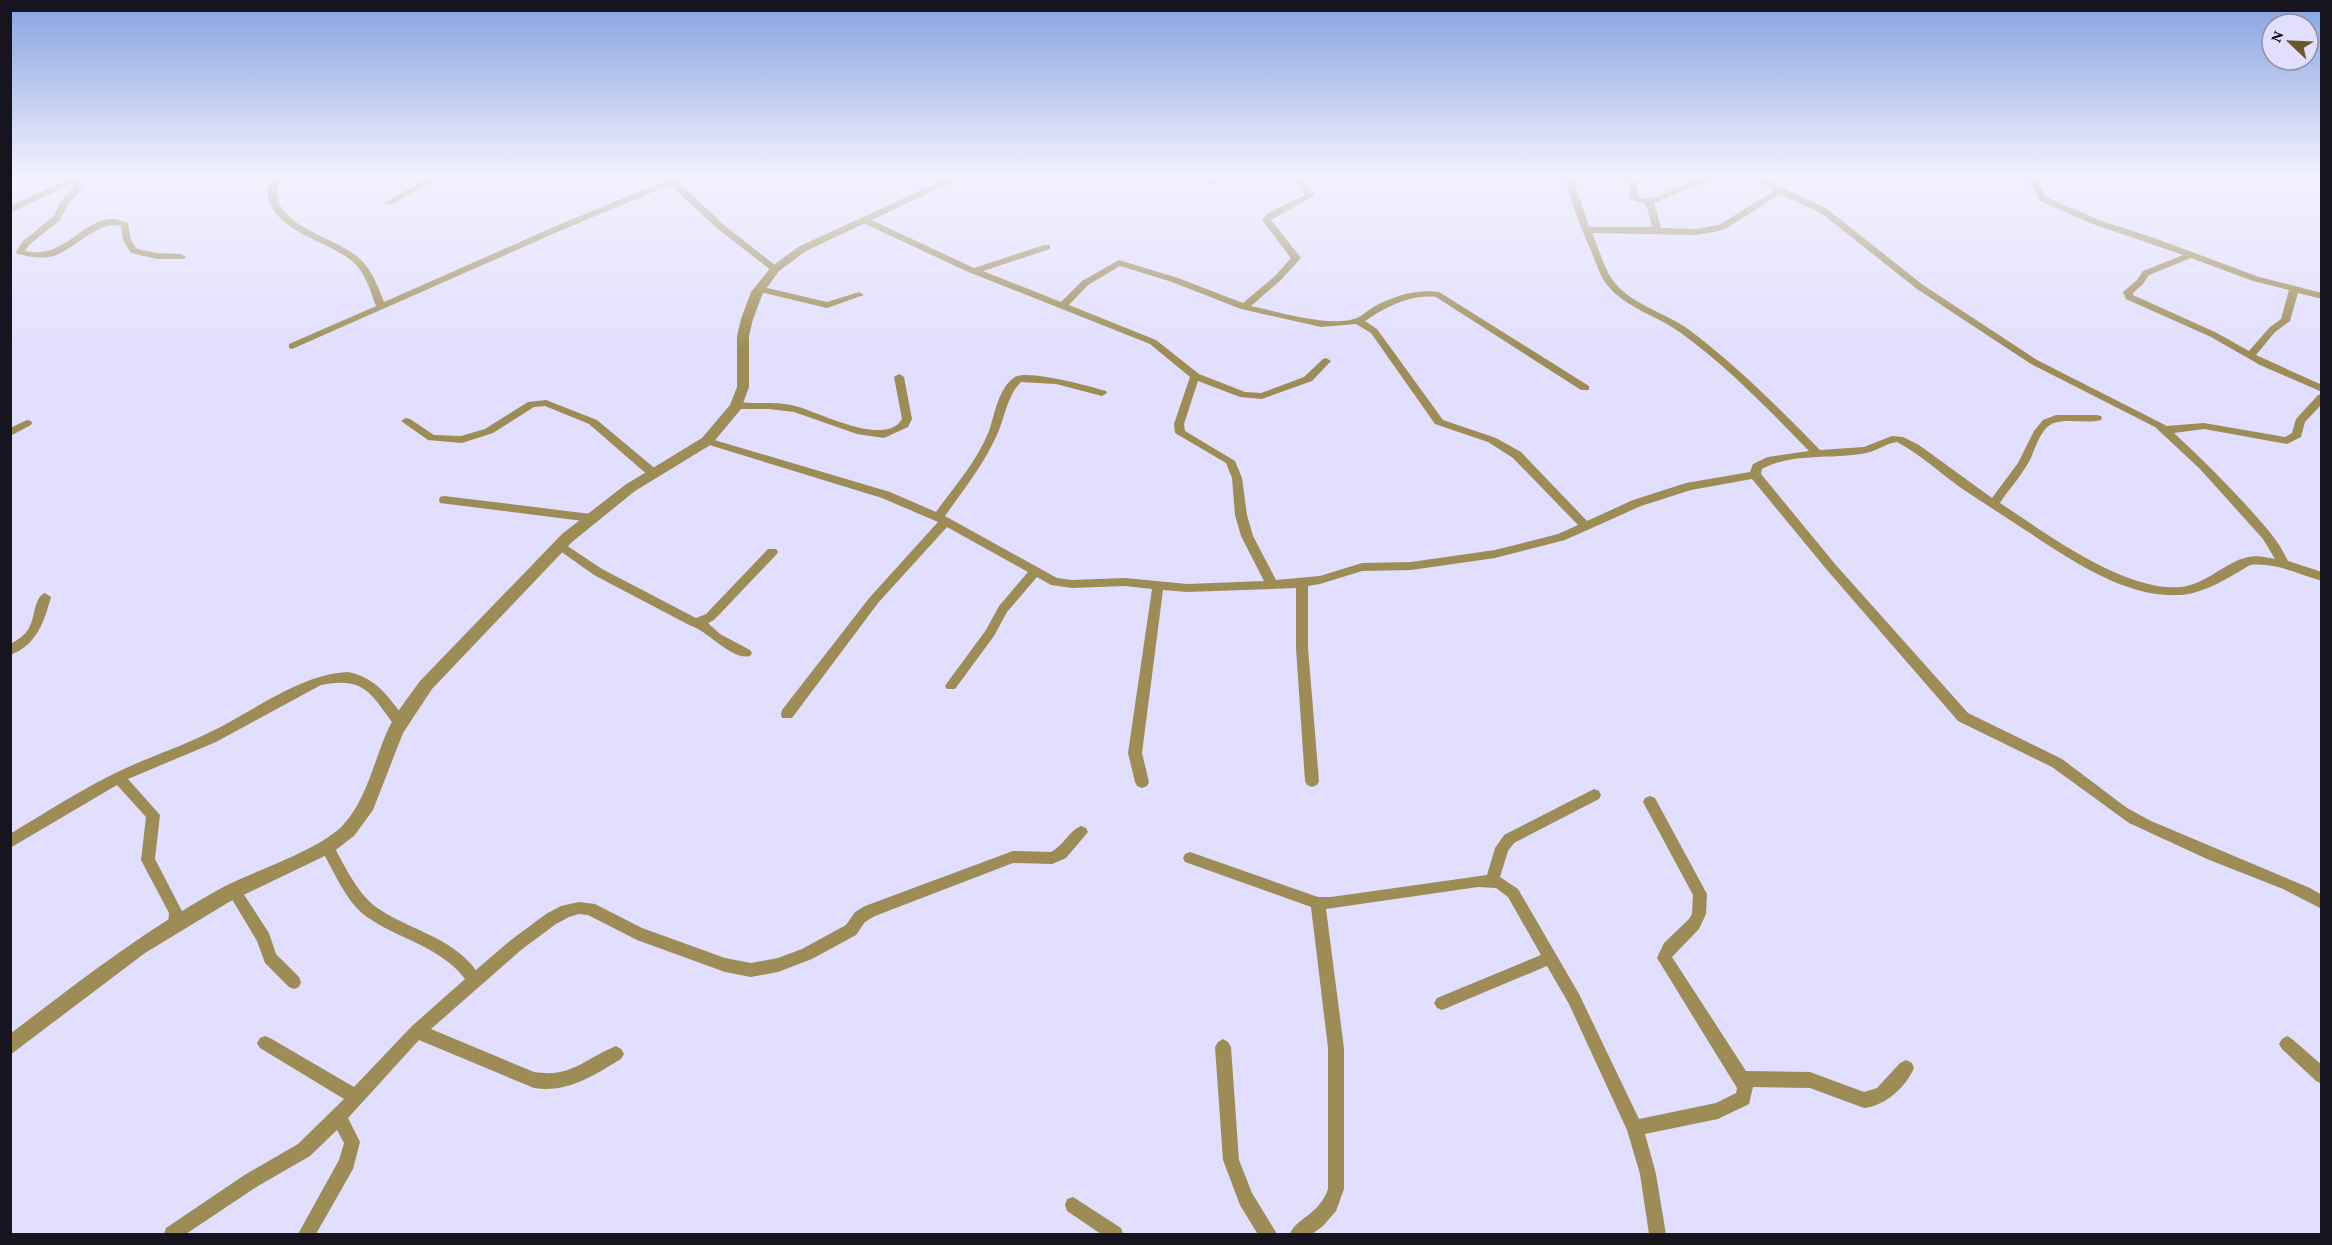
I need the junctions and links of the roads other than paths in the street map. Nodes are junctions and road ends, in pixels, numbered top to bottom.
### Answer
1 (36, 235) edge
2 (84, 235) edge
3 (126, 235) edge
4 (313, 235) edge
5 (543, 235) edge
6 (731, 235) edge
7 (832, 235) edge
8 (897, 235) edge
9 (1278, 235) edge
10 (1587, 235) edge
11 (1854, 235) edge
12 (2131, 235) edge
13 (1047, 247) dead end
14 (2190, 255) junction
15 (181, 257) dead end
16 (775, 269) junction
17 (974, 271) junction
18 (759, 289) junction
19 (2294, 289) junction
20 (858, 295) dead end
21 (2322, 296) edge
22 (381, 307) junction
23 (1062, 307) junction
24 (1244, 307) junction
25 (1358, 321) junction
26 (292, 346) dead end
27 (2250, 356) junction
28 (1326, 361) dead end
29 (1195, 376) junction
30 (899, 377) dead end
31 (1585, 388) dead end
32 (2322, 389) edge
33 (1102, 393) dead end
34 (2322, 397) edge
35 (736, 406) junction
36 (2097, 418) dead end
37 (406, 421) dead end
38 (27, 423) dead end
39 (2165, 430) junction
40 (10, 433) edge
41 (707, 441) junction
42 (1818, 454) junction
43 (654, 474) junction
44 (1755, 475) junction
45 (444, 500) dead end
46 (1994, 503) junction
47 (591, 518) junction
48 (943, 519) junction
49 (1586, 527) junction
50 (556, 549) junction
51 (772, 552) dead end
52 (2283, 564) junction
53 (1035, 572) junction
54 (2322, 577) edge
55 (1302, 582) junction
56 (1272, 584) junction
57 (1158, 587) junction
58 (45, 597) dead end
59 (700, 622) junction
60 (10, 650) edge
61 (746, 653) dead end
62 (951, 686) dead end
63 (787, 714) dead end
64 (400, 722) junction
65 (119, 778) junction
66 (1312, 781) dead end
67 (1142, 782) dead end
68 (1594, 795) dead end
69 (1650, 802) dead end
70 (1081, 832) dead end
71 (10, 842) edge
72 (327, 847) junction
73 (1190, 858) dead end
74 (1492, 880) junction
75 (234, 891) junction
76 (1318, 903) junction
77 (2322, 903) edge
78 (175, 925) junction
79 (1550, 958) junction
80 (475, 980) junction
81 (294, 982) dead end
82 (1442, 1003) dead end
83 (417, 1030) junction
84 (265, 1043) dead end
85 (2287, 1044) dead end
86 (10, 1046) edge
87 (1223, 1047) dead end
88 (616, 1054) dead end
89 (1906, 1068) dead end
90 (2322, 1076) edge
91 (1742, 1079) junction
92 (356, 1098) junction
93 (338, 1116) junction
94 (1635, 1128) junction
95 (1073, 1205) dead end
96 (172, 1234) edge
97 (307, 1234) edge
98 (1115, 1234) edge
99 (1268, 1234) edge
100 (1298, 1234) edge
101 (1657, 1234) edge

1 - 2 street
3 - 15 street
4 - 22 street
5 - 22 street
6 - 16 street
7 - 16 street
8 - 17 street
9 - 24 street
10 - 42 street
11 - 39 street
12 - 14 street
13 - 17 street
14 - 19 street
14 - 27 street
16 - 18 street
17 - 23 street
18 - 20 street
18 - 35 street
19 - 21 street
19 - 27 street
22 - 26 street
23 - 24 street
23 - 29 street
24 - 25 street
25 - 31 street
25 - 49 street
27 - 32 street
28 - 29 street
29 - 56 street
30 - 35 street
33 - 48 street
34 - 39 street
35 - 41 street
36 - 46 street
37 - 43 street
38 - 40 street
39 - 52 street
41 - 43 street
41 - 48 street
42 - 44 street
42 - 46 street
43 - 47 street
44 - 49 street
44 - 77 street
45 - 47 street
46 - 52 street
47 - 50 street
48 - 53 street
48 - 63 street
49 - 55 street
50 - 59 street
50 - 64 street
51 - 59 street
52 - 54 street
53 - 57 street
53 - 62 street
55 - 56 street
55 - 66 street
56 - 57 street
57 - 67 street
58 - 60 street
59 - 61 street
64 - 65 street
64 - 72 street
65 - 71 street
65 - 78 street
68 - 74 street
69 - 91 street
70 - 80 street
72 - 75 street
72 - 80 street
73 - 76 street
74 - 76 street
74 - 79 street
75 - 78 street
75 - 81 street
76 - 100 street
78 - 86 street
79 - 82 street
79 - 94 street
80 - 83 street
83 - 88 street
83 - 92 street
84 - 92 street
85 - 90 street
87 - 99 street
89 - 91 street
91 - 94 street
92 - 93 street
93 - 96 street
93 - 97 street
94 - 101 street
95 - 98 street

